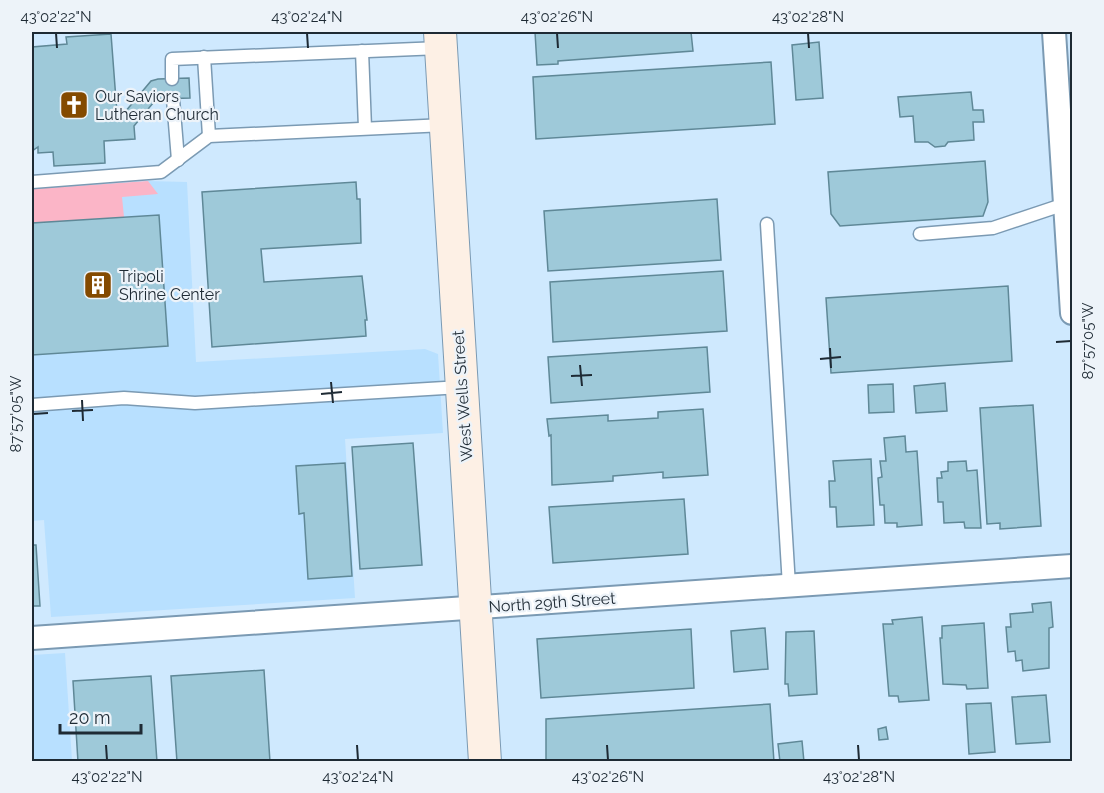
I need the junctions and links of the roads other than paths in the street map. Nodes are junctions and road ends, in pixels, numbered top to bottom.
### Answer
1 (1054, 32) edge
2 (440, 40) edge
3 (362, 51) junction
4 (204, 57) junction
5 (172, 79) dead end
6 (173, 99) dead end
7 (445, 125) junction
8 (365, 128) junction
9 (208, 136) junction
10 (178, 160) junction
11 (32, 182) edge
12 (1065, 204) junction
13 (767, 224) dead end
14 (920, 234) dead end
15 (1072, 313) edge
16 (462, 387) junction
17 (32, 405) edge
18 (1072, 566) edge
19 (789, 586) junction
20 (476, 608) junction
21 (32, 638) edge
22 (485, 762) edge

1 - 12 street
2 - 3 lane
2 - 7 street, West Wells Street
3 - 4 lane
3 - 8 lane
4 - 5 lane
4 - 9 lane
6 - 10 lane
7 - 8 lane
7 - 16 street, West Wells Street
8 - 9 lane
9 - 10 lane
10 - 11 lane
12 - 14 lane
12 - 15 street
13 - 19 lane
16 - 17 lane
16 - 20 street, West Wells Street
18 - 19 street, North 29th Street
19 - 20 street, North 29th Street
20 - 21 street, North 29th Street
20 - 22 street, West Wells Street

